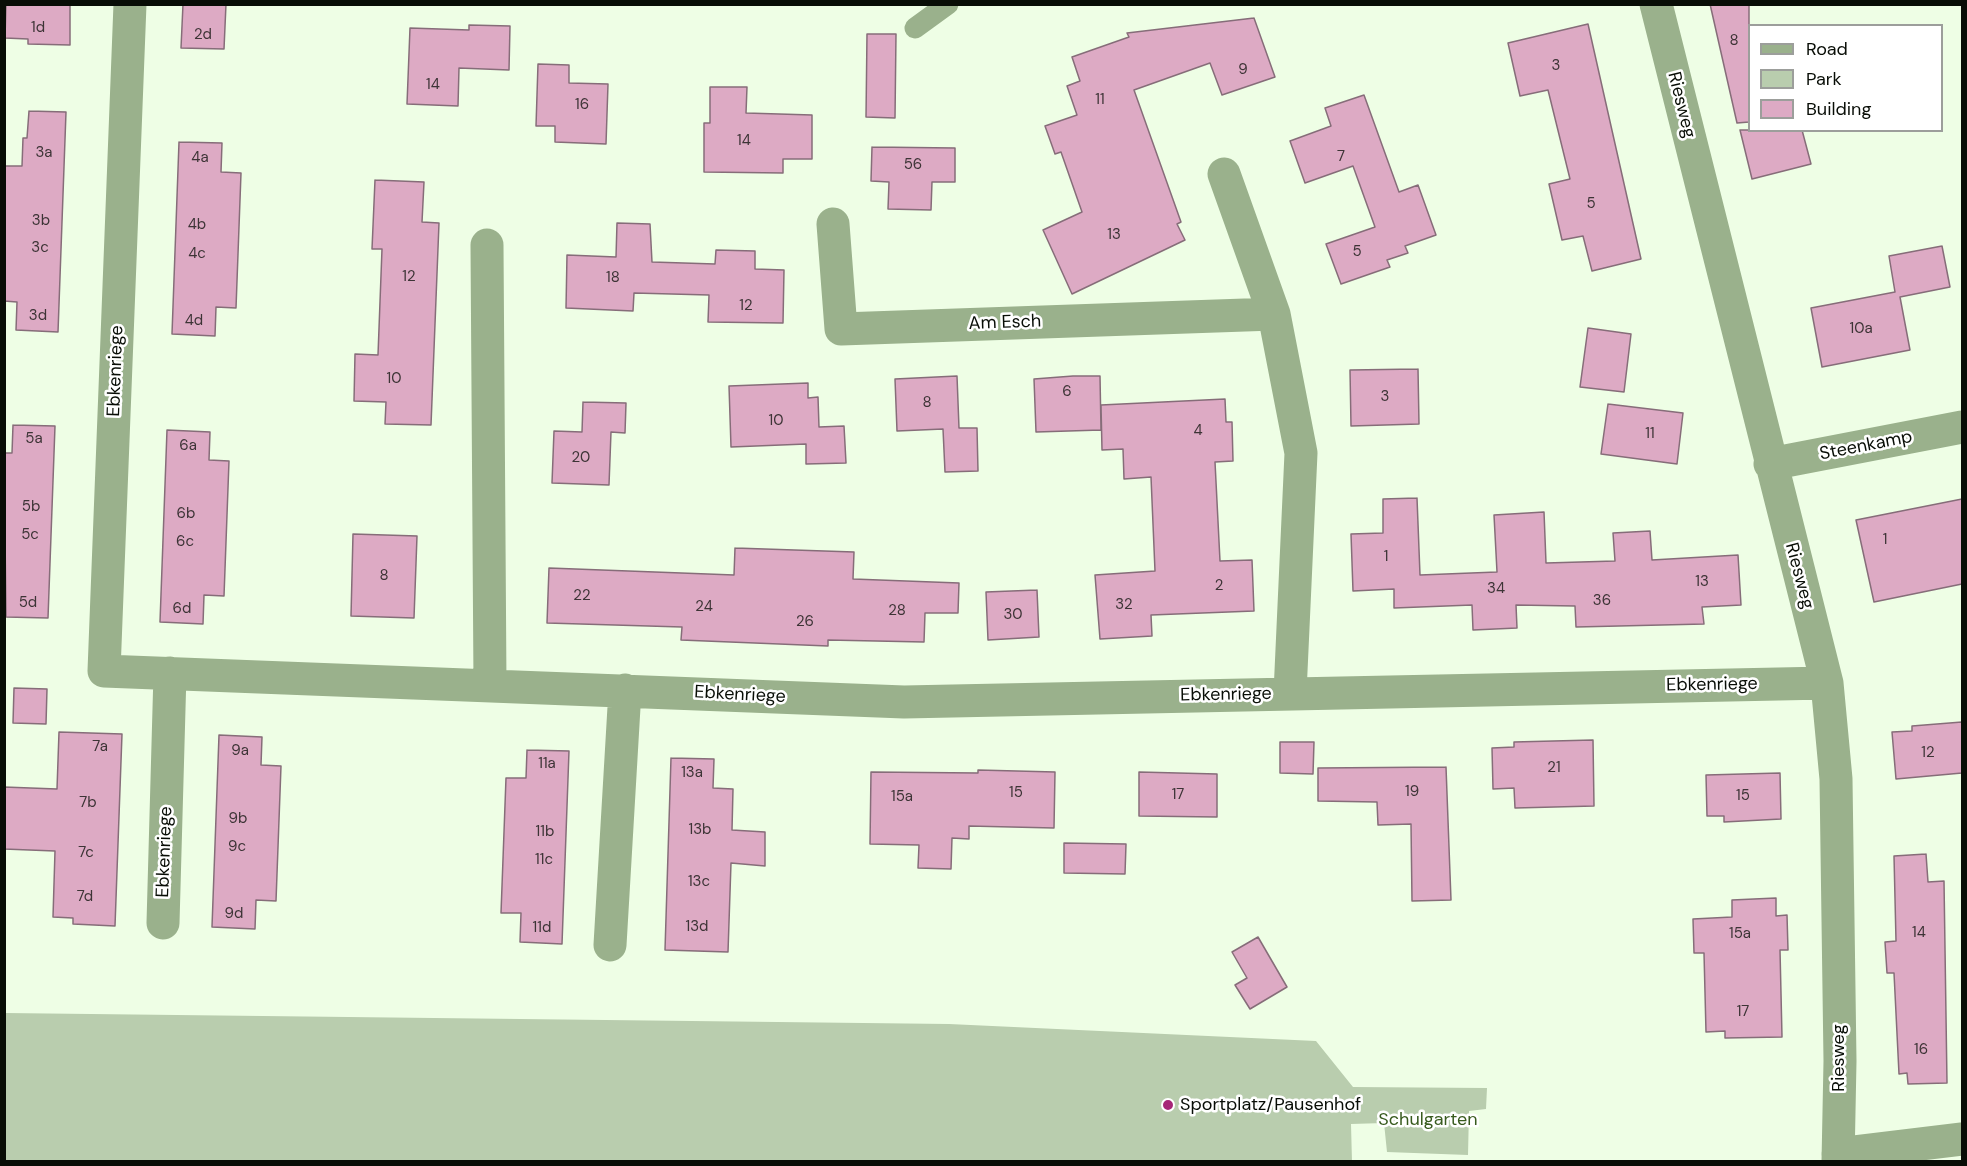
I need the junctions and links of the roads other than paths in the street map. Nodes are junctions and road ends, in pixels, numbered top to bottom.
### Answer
1 (130, 4) edge
2 (948, 4) edge
3 (1656, 4) edge
4 (915, 28) dead end
5 (1224, 174) dead end
6 (833, 224) dead end
7 (487, 245) dead end
8 (1274, 314) junction
9 (1962, 427) edge
10 (1770, 464) junction
11 (170, 674) junction
12 (1827, 683) junction
13 (490, 684) junction
14 (625, 690) junction
15 (1290, 693) junction
16 (163, 923) dead end
17 (610, 945) dead end
18 (1962, 1139) edge
19 (1838, 1158) edge

1 - 11 street, Ebkenriege
2 - 4 lane
3 - 10 street, Riesweg
5 - 8 street
6 - 8 street, Am Esch
7 - 13 street
8 - 15 street
9 - 10 street, Steenkamp
10 - 12 street, Riesweg
11 - 13 street, Ebkenriege
11 - 16 street, Ebkenriege
12 - 15 street, Ebkenriege
12 - 19 street, Riesweg
13 - 14 street, Ebkenriege
14 - 15 street, Ebkenriege
14 - 17 street
18 - 19 street

